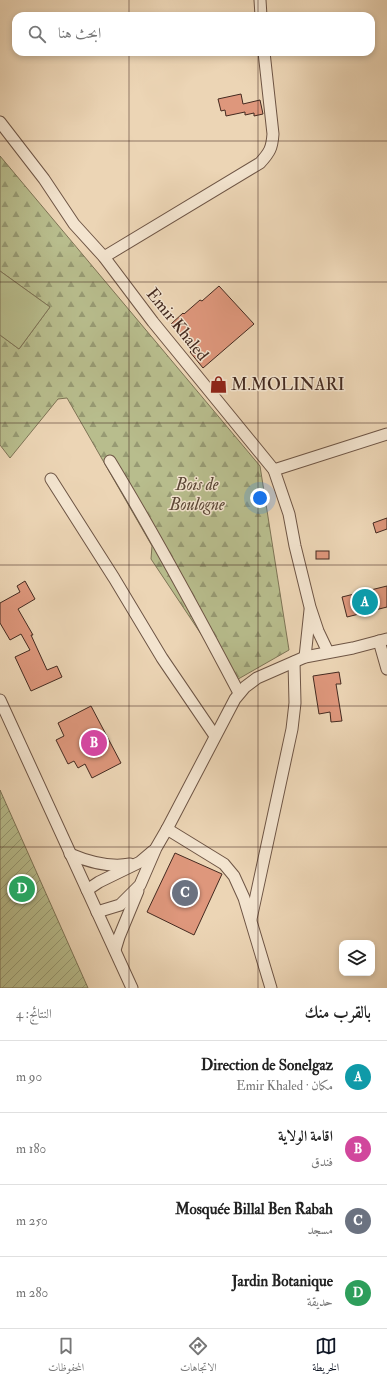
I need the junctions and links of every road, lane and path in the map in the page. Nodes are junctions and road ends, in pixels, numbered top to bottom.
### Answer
1 (260, 0) edge
2 (261, 12) edge
3 (264, 56) edge
4 (0, 122) edge
5 (104, 257) junction
6 (387, 434) edge
7 (110, 461) dead end
8 (274, 470) junction
9 (51, 479) dead end
10 (310, 607) junction
11 (383, 640) edge
12 (328, 652) junction
13 (305, 657) junction
14 (294, 662) junction
15 (387, 669) edge
16 (239, 693) junction
17 (0, 700) edge
18 (215, 736) junction
19 (167, 829) junction
20 (156, 848) junction
21 (70, 854) junction
22 (140, 862) junction
23 (140, 885) junction
24 (87, 890) junction
25 (97, 912) junction
26 (251, 919) junction
27 (115, 950) junction
28 (132, 988) edge
29 (271, 988) edge

1 - 2 street
3 - 5 street
4 - 5 street, Emir Khaled
5 - 8 street, Emir Khaled
6 - 8 street
7 - 16 street
8 - 10 street, Emir Khaled
9 - 18 street
10 - 12 street
10 - 13 street
11 - 12 street
11 - 15 street
12 - 13 street
13 - 14 street
14 - 16 street
14 - 26 street
16 - 18 street
17 - 21 street
18 - 19 street
19 - 20 street
19 - 26 street
20 - 22 street
20 - 23 street
21 - 22 street
21 - 24 street
22 - 24 street
23 - 25 street
23 - 27 street
24 - 25 street
25 - 27 street
26 - 29 street
27 - 28 street

